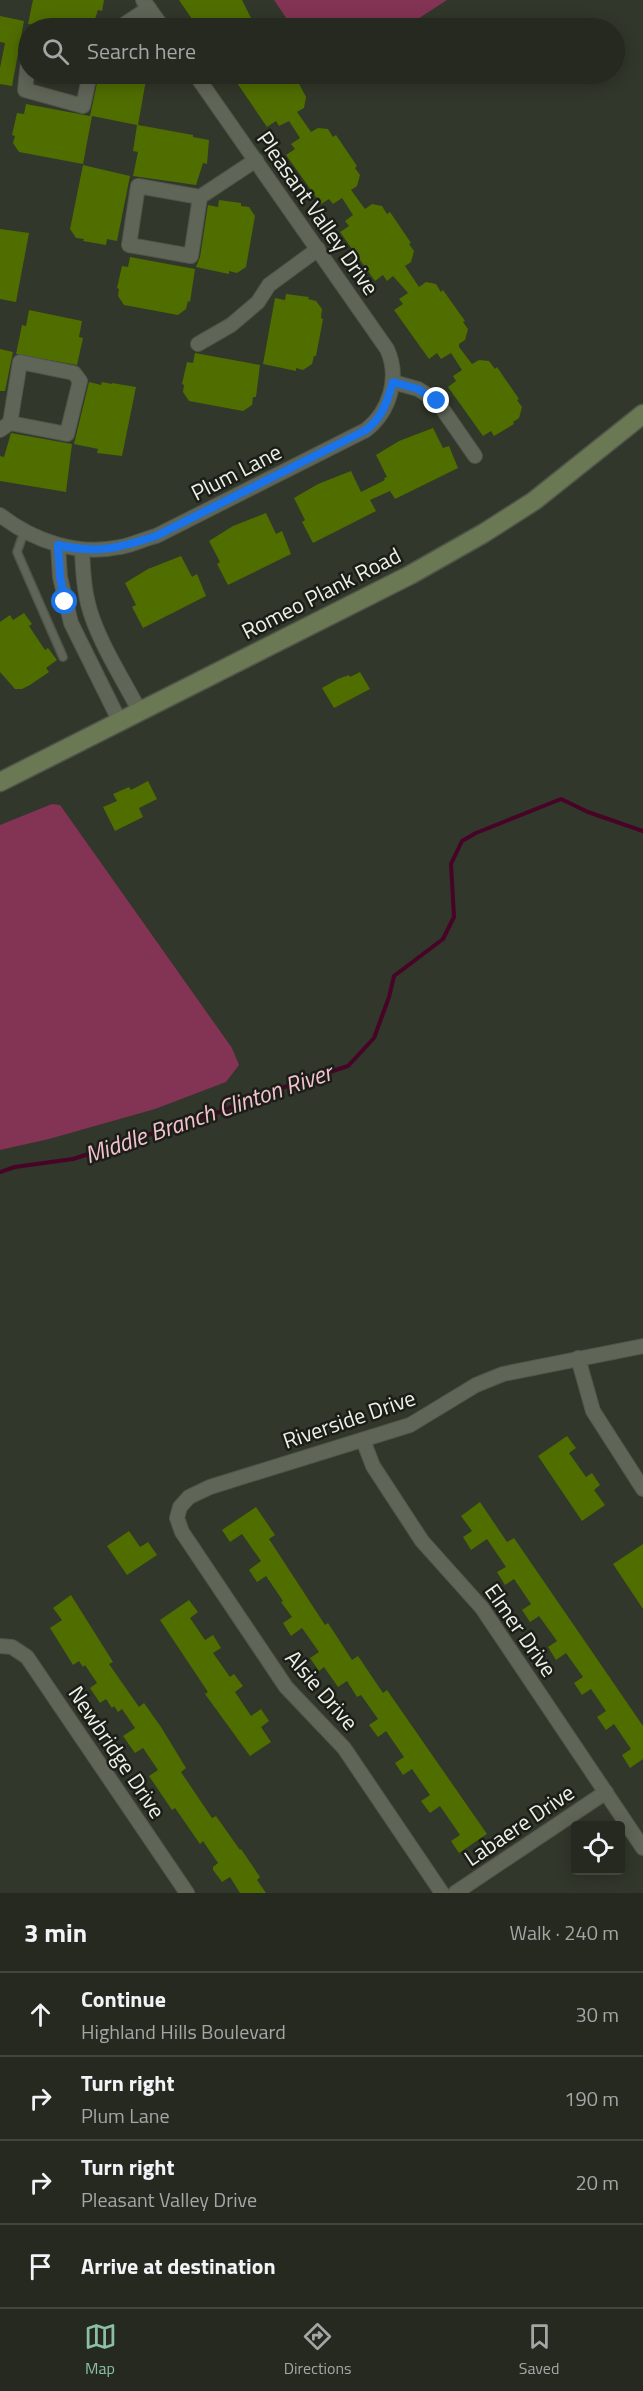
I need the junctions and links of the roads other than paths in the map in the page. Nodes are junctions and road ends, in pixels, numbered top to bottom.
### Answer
1 (146, 4) edge
2 (130, 18) edge
3 (156, 18) edge
4 (26, 84) edge
5 (88, 84) edge
6 (202, 84) edge
7 (256, 160) junction
8 (200, 197) junction
9 (318, 249) junction
10 (198, 344) dead end
11 (393, 382) junction
12 (388, 397) joint
13 (643, 414) edge
14 (5, 426) edge
15 (476, 456) dead end
16 (0, 515) edge
17 (24, 532) junction
18 (58, 545) junction
19 (82, 550) junction
20 (63, 657) dead end
21 (140, 712) junction
22 (120, 722) junction
23 (0, 782) edge
24 (643, 1346) edge
25 (578, 1358) junction
26 (363, 1440) junction
27 (643, 1489) edge
28 (178, 1512) joint
29 (2, 1646) edge
30 (606, 1792) junction
31 (643, 1848) edge
32 (187, 1893) edge
33 (442, 1893) edge
34 (455, 1893) edge

1 - 2 street
1 - 3 street
4 - 5 street
6 - 7 street, Pleasant Valley Drive
7 - 8 street
7 - 9 street, Pleasant Valley Drive
8 - 8 street
9 - 10 street
9 - 11 street, Pleasant Valley Drive
11 - 12 street, Pleasant Valley Drive
11 - 15 street
12 - 19 street, Plum Lane
13 - 21 main road, Romeo Plank Road
14 - 14 street
16 - 17 street, Plum Lane
17 - 18 street, Plum Lane
17 - 20 lane
18 - 19 street, Plum Lane
18 - 22 street
19 - 21 street
21 - 22 main road, Romeo Plank Road
22 - 23 main road, Romeo Plank Road
24 - 25 street, Riverside Drive
25 - 26 street, Riverside Drive
25 - 27 street
26 - 28 street, Riverside Drive
26 - 30 street, Elmer Drive
28 - 33 street, Alsie Drive
29 - 32 street, Newbridge Drive
30 - 31 street, Elmer Drive
30 - 34 street, Labaere Drive

